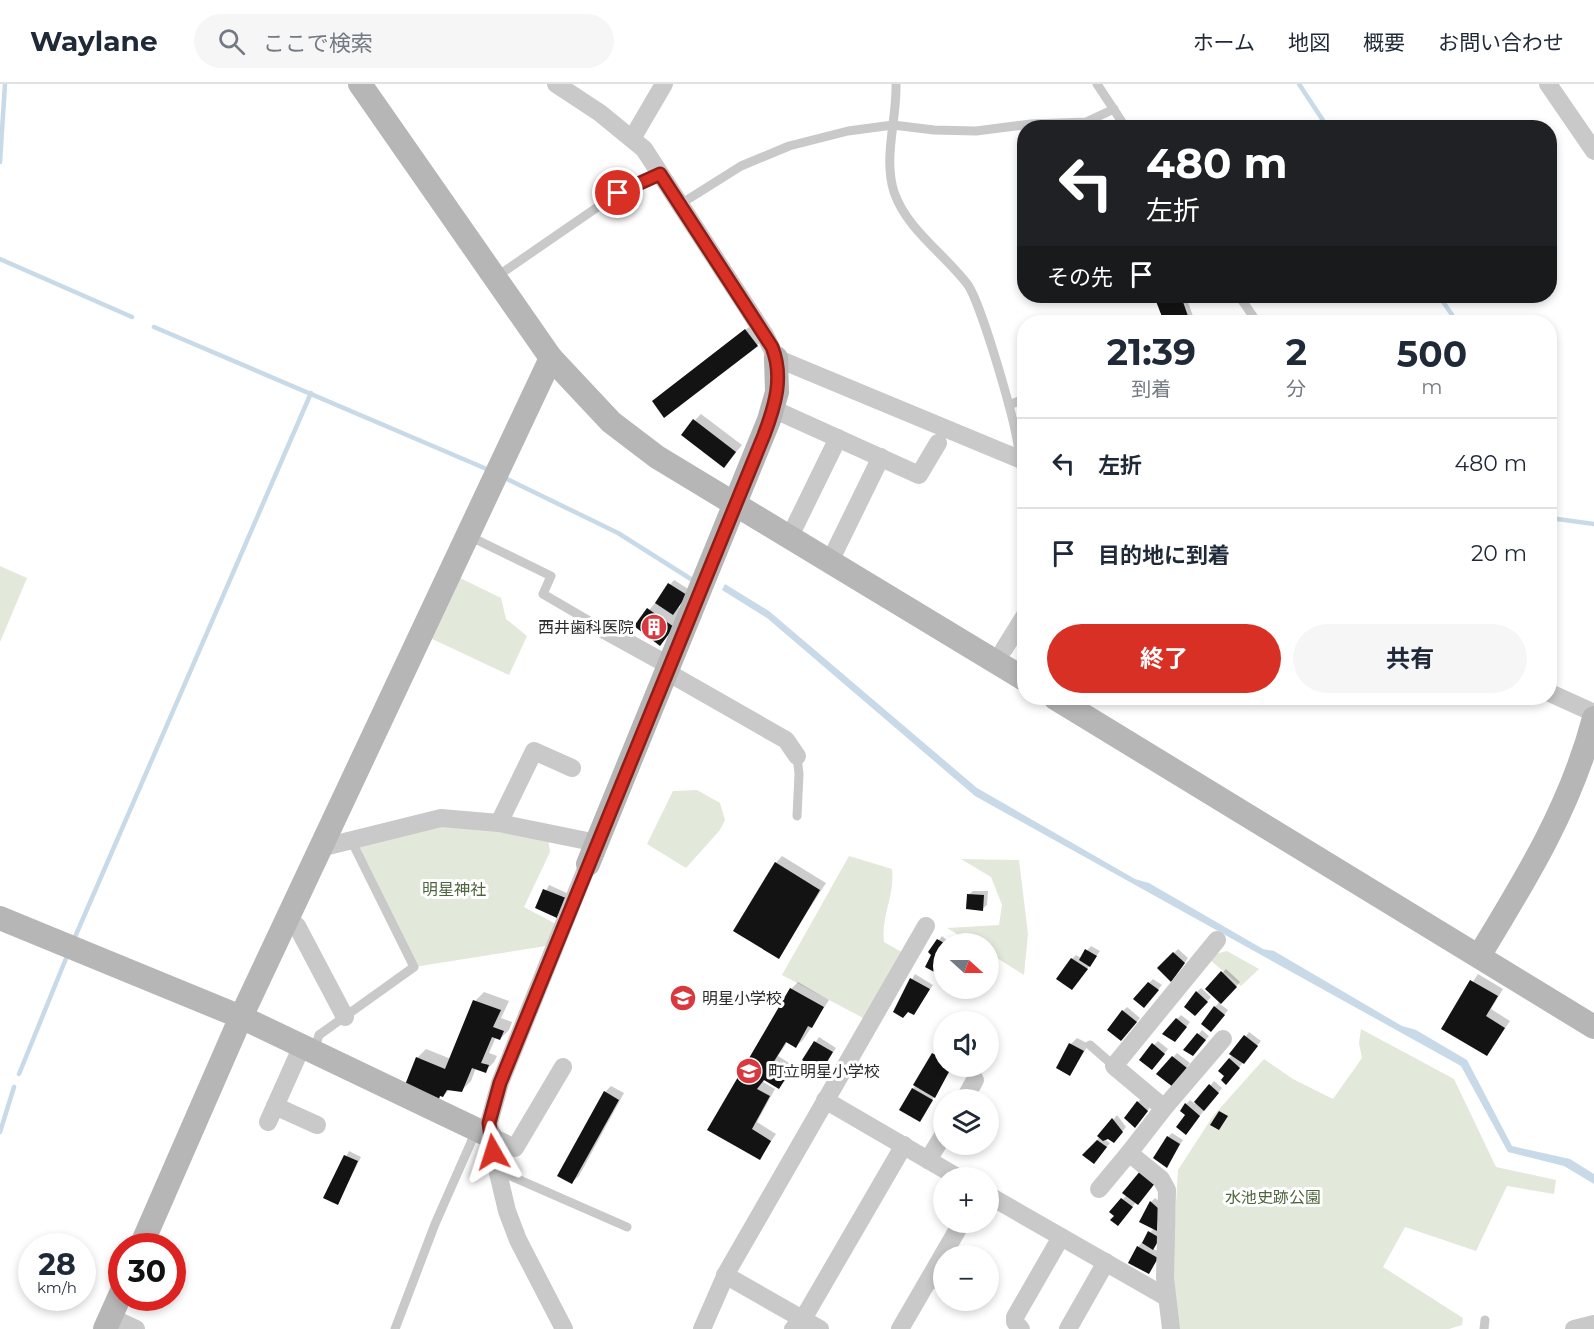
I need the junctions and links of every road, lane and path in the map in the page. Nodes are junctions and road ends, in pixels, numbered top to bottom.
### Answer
1 (360, 84) edge
2 (664, 84) edge
3 (896, 84) edge
4 (1097, 84) edge
5 (1548, 84) edge
6 (559, 85) edge
7 (1114, 109) junction
8 (1090, 120) edge
9 (1121, 120) edge
10 (893, 125) junction
11 (1017, 126) edge
12 (633, 137) junction
13 (1594, 151) edge
14 (660, 174) junction
15 (679, 205) junction
16 (496, 277) junction
17 (551, 358) junction
18 (776, 358) junction
19 (1017, 402) edge
20 (1009, 405) junction
21 (773, 409) junction
22 (1017, 436) edge
23 (838, 438) junction
24 (938, 443) dead end
25 (881, 457) junction
26 (1017, 458) edge
27 (735, 503) junction
28 (795, 526) dead end
29 (466, 534) junction
30 (835, 551) dead end
31 (1017, 628) edge
32 (603, 629) joint
33 (1003, 651) dead end
34 (669, 669) junction
35 (1017, 675) edge
36 (1557, 696) edge
37 (1067, 705) edge
38 (1594, 715) edge
39 (796, 756) joint
40 (572, 768) dead end
41 (797, 816) dead end
42 (499, 823) junction
43 (350, 838) junction
44 (320, 848) junction
45 (593, 854) junction
46 (0, 918) edge
47 (287, 918) junction
48 (926, 926) dead end
49 (1217, 940) dead end
50 (1479, 956) junction
51 (241, 1017) junction
52 (345, 1017) junction
53 (1594, 1027) edge
54 (1223, 1039) dead end
55 (1090, 1045) dead end
56 (308, 1048) junction
57 (563, 1066) dead end
58 (1114, 1066) junction
59 (975, 1080) dead end
60 (970, 1089) edge
61 (825, 1100) junction
62 (1164, 1108) junction
63 (317, 1125) dead end
64 (484, 1132) junction
65 (904, 1145) junction
66 (933, 1152) edge
67 (1129, 1153) junction
68 (928, 1160) junction
69 (940, 1167) edge
70 (497, 1170) junction
71 (1099, 1189) dead end
72 (999, 1201) edge
73 (627, 1227) dead end
74 (147, 1233) edge
75 (1061, 1237) junction
76 (1106, 1262) junction
77 (725, 1275) junction
78 (933, 1289) edge
79 (1166, 1297) junction
80 (108, 1323) edge
81 (798, 1324) edge
82 (1594, 1324) edge
83 (136, 1329) edge
84 (395, 1329) edge
85 (564, 1329) edge
86 (702, 1329) edge
87 (820, 1329) edge
88 (900, 1329) edge
89 (1021, 1329) edge
90 (1068, 1329) edge
91 (1171, 1329) edge
92 (1574, 1329) edge

1 - 16 street
2 - 12 street
3 - 10 lane
4 - 7 lane
5 - 13 street
6 - 12 street
7 - 8 lane
7 - 9 lane
10 - 11 lane
10 - 15 lane
10 - 20 lane
12 - 14 street
14 - 15 street
14 - 16 lane
15 - 18 street
16 - 17 street
17 - 27 street
17 - 29 street
18 - 21 street
18 - 26 street
19 - 20 lane
20 - 22 lane
21 - 23 street
21 - 27 street
23 - 25 street
23 - 28 street
24 - 25 street
25 - 30 street
27 - 34 street
27 - 35 street
29 - 32 lane
29 - 44 street
31 - 33 street
32 - 34 street
34 - 39 street
34 - 45 street
36 - 38 street
37 - 50 street
38 - 50 street
39 - 41 lane
40 - 42 street
42 - 43 street
42 - 45 street
43 - 44 street
43 - 52 lane
44 - 47 street
45 - 64 street
46 - 51 street
47 - 51 street
47 - 52 street
48 - 61 street
49 - 58 street
50 - 53 street
51 - 56 street
51 - 74 street
52 - 56 lane
54 - 62 street
55 - 58 lane
56 - 63 street
56 - 64 street
57 - 64 street
58 - 62 street
59 - 60 street
61 - 65 street
61 - 77 street
62 - 67 street
64 - 70 street
64 - 84 lane
65 - 68 street
65 - 81 street
66 - 68 street
67 - 71 street
67 - 79 street
68 - 69 street
70 - 73 lane
70 - 85 street
72 - 75 street
75 - 76 street
75 - 89 street
76 - 79 street
76 - 90 street
77 - 81 street
77 - 86 street
78 - 88 street
79 - 91 street
80 - 83 street
81 - 87 street
82 - 92 street

